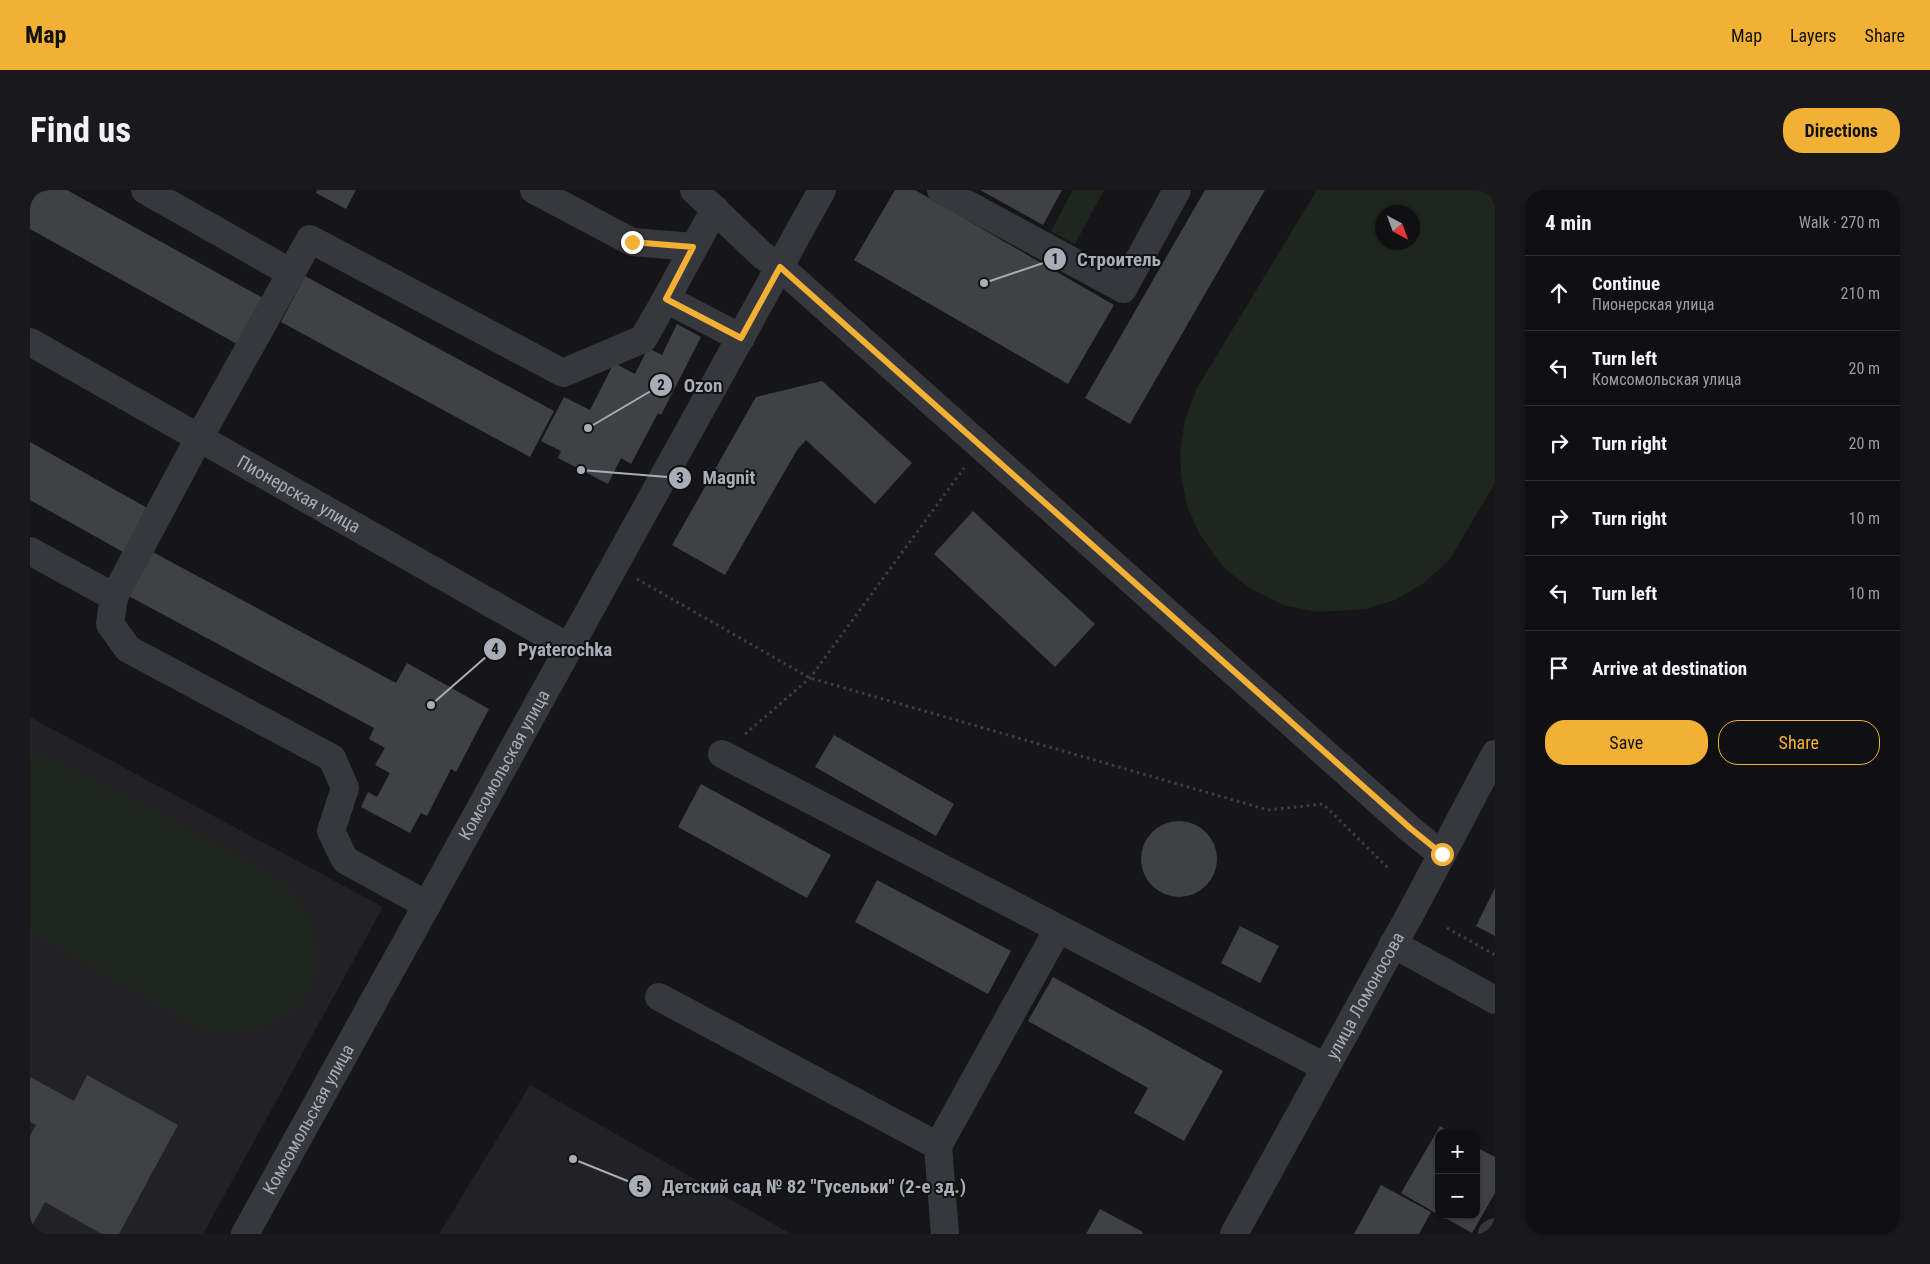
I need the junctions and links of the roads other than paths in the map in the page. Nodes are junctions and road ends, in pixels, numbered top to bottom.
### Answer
1 (145, 190) edge
2 (534, 190) edge
3 (694, 190) edge
4 (822, 190) edge
5 (941, 190) edge
6 (1177, 190) edge
7 (715, 209) junction
8 (693, 247) junction
9 (780, 267) junction
10 (291, 273) junction
11 (666, 299) junction
12 (741, 338) junction
13 (30, 342) edge
14 (199, 438) junction
15 (30, 551) edge
16 (114, 598) junction
17 (568, 647) junction
18 (722, 754) road end
19 (1495, 754) edge
20 (1442, 854) junction
21 (427, 905) junction
22 (1058, 929) junction
23 (1393, 944) junction
24 (659, 997) dead end
25 (1495, 1000) edge
26 (1325, 1067) junction
27 (938, 1146) junction
28 (245, 1234) edge
29 (944, 1234) edge
30 (1234, 1234) edge

1 - 10 street
2 - 8 street
3 - 7 street
4 - 9 street, Комсомольская улица
5 - 6 street
7 - 8 street
7 - 9 street
8 - 11 street
9 - 12 street, Комсомольская улица
9 - 20 street
10 - 11 street
10 - 14 street
11 - 12 street
12 - 17 street, Комсомольская улица
13 - 14 street, Пионерская улица
14 - 16 street
14 - 17 street, Пионерская улица
15 - 16 street
16 - 21 street
17 - 21 street, Комсомольская улица
18 - 22 street
19 - 20 street, улица Ломоносова
20 - 23 street, улица Ломоносова
21 - 28 street, Комсомольская улица
22 - 26 street
22 - 27 street
23 - 25 street
23 - 26 street, улица Ломоносова
24 - 27 street
26 - 30 street, улица Ломоносова
27 - 29 street

